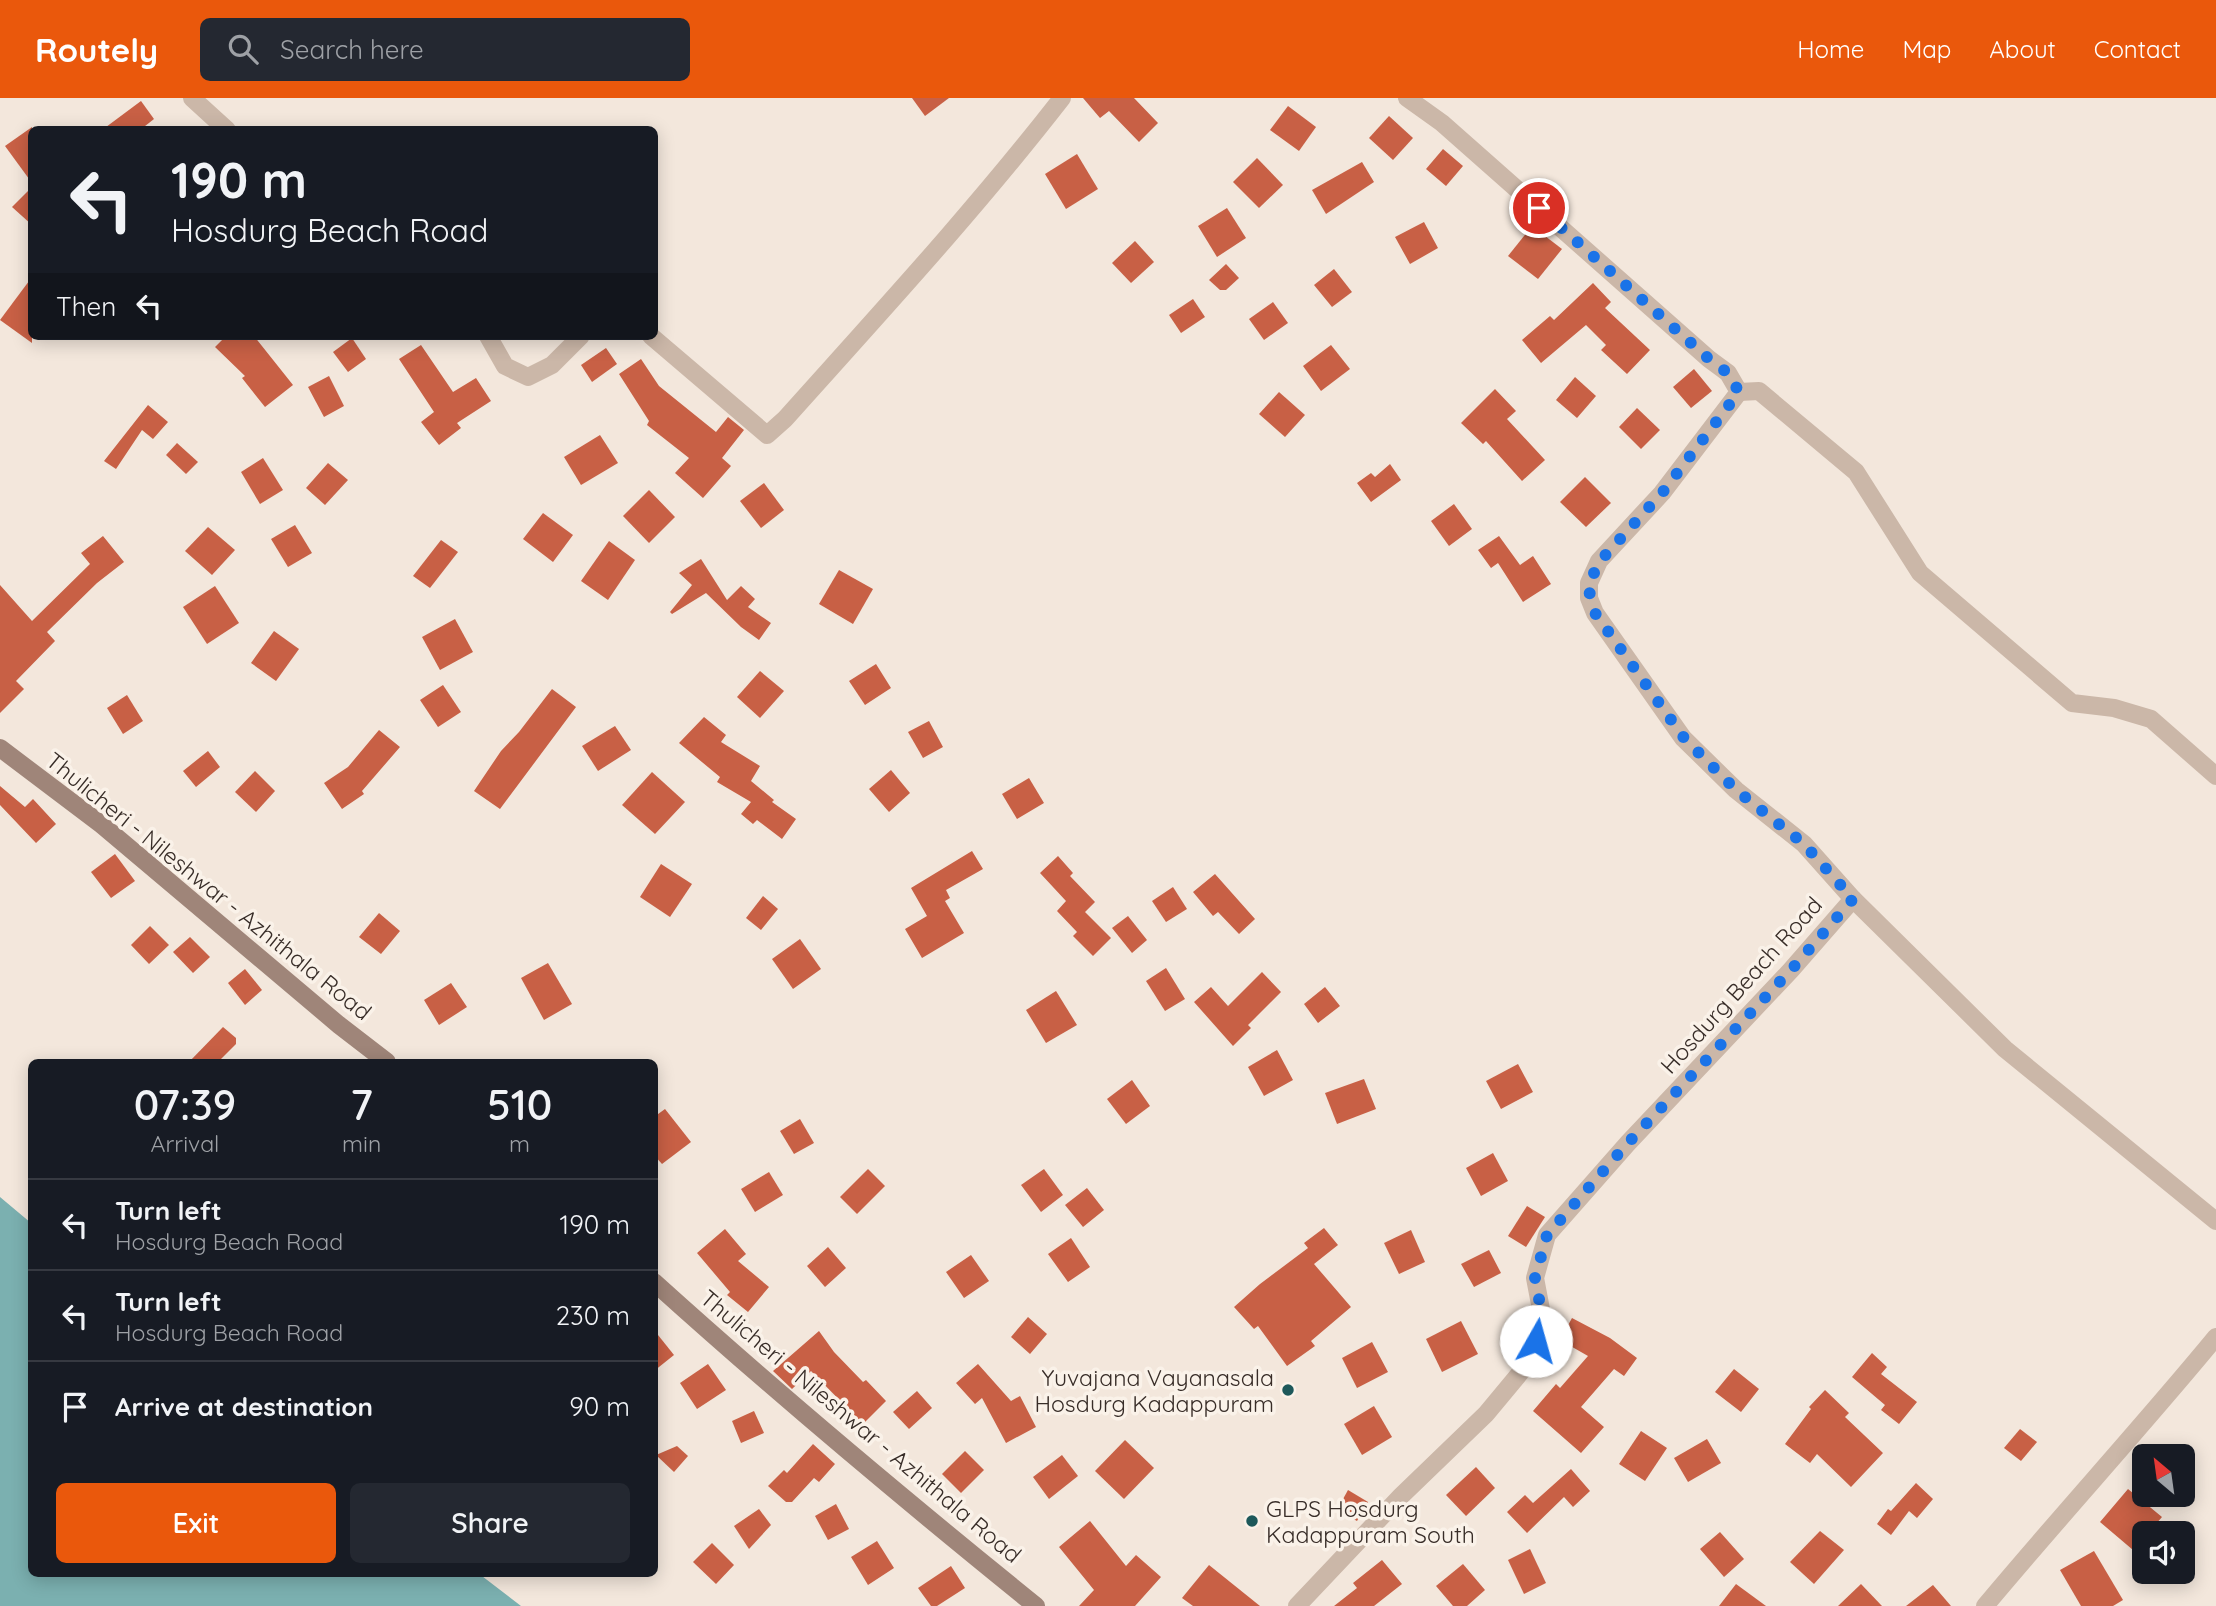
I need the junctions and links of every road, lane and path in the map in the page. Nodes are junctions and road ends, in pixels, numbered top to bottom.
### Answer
1 (192, 98) edge
2 (1062, 98) edge
3 (1406, 98) edge
4 (223, 126) edge
5 (490, 340) edge
6 (577, 340) edge
7 (656, 340) edge
8 (1739, 392) junction
9 (0, 748) edge
10 (2216, 776) edge
11 (1853, 899) junction
12 (383, 1059) edge
13 (2216, 1221) edge
14 (658, 1285) edge
15 (2216, 1337) edge
16 (1036, 1606) edge
17 (1297, 1606) edge
18 (1986, 1606) edge

1 - 4 street
2 - 7 street
3 - 8 street
5 - 6 street
8 - 10 street
8 - 11 street, Hosdurg Beach Road
9 - 12 main road, Thulicheri - Nileshwar - Azhithala Road
11 - 13 street
11 - 17 street, Hosdurg Beach Road
14 - 16 main road, Thulicheri - Nileshwar - Azhithala Road
15 - 18 street

